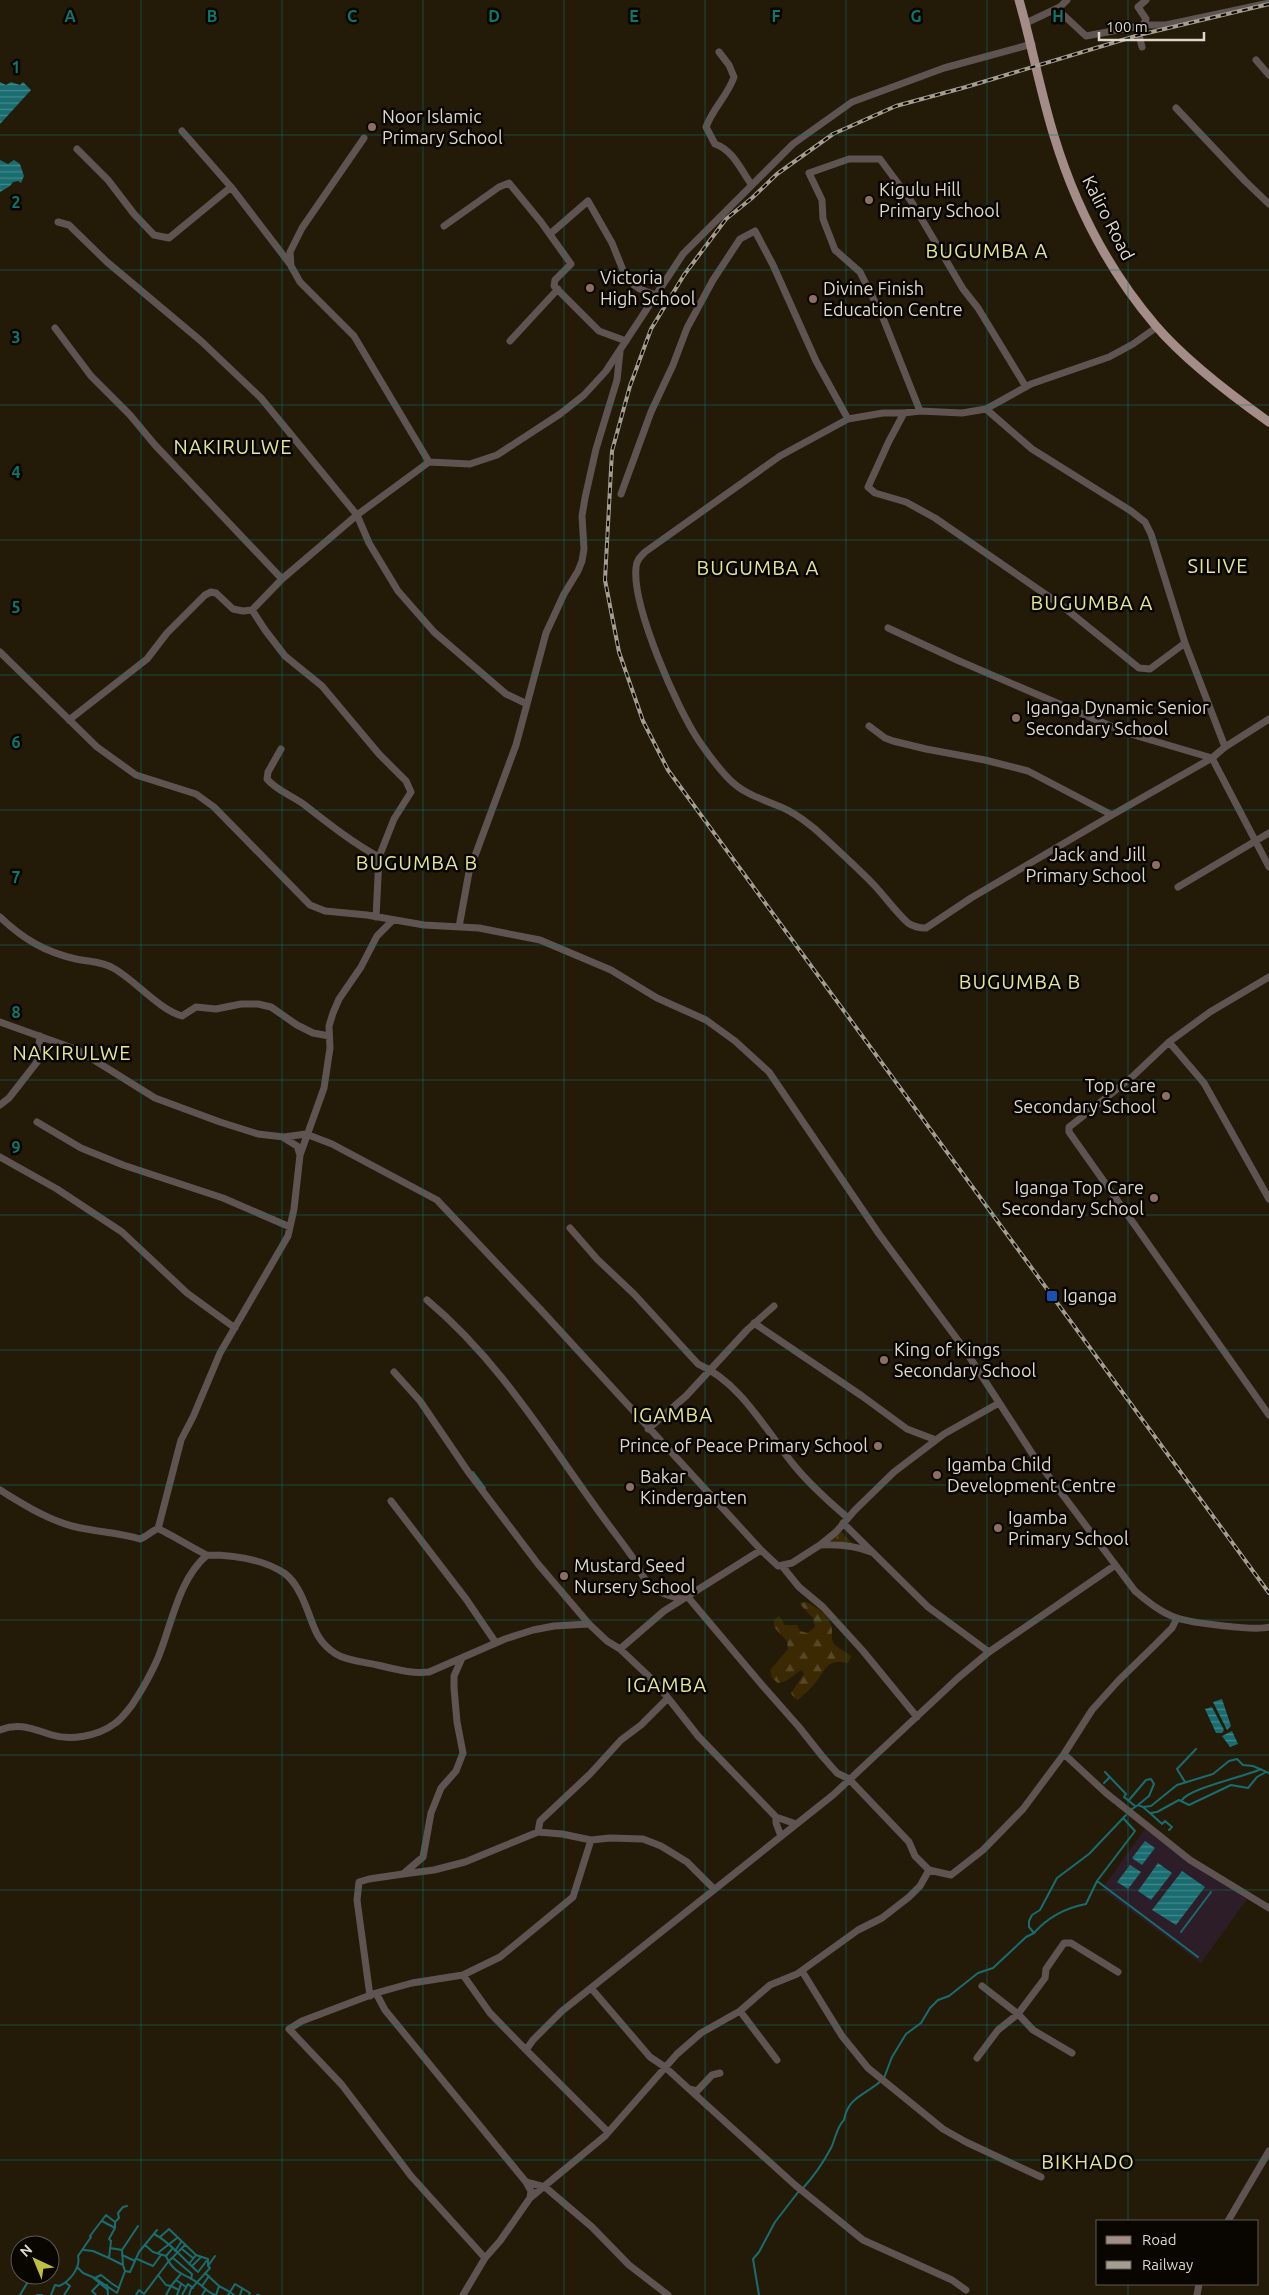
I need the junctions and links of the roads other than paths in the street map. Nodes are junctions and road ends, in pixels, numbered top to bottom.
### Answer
1 (1019, 0) edge
2 (1067, 0) edge
3 (1146, 0) edge
4 (1269, 3) edge
5 (1057, 9) junction
6 (1026, 23) junction
7 (1145, 25) junction
8 (1032, 44) junction
9 (1142, 47) dead end
10 (719, 52) dead end
11 (1256, 60) dead end
12 (1269, 74) edge
13 (1176, 108) dead end
14 (182, 132) dead end
15 (364, 138) dead end
16 (77, 149) dead end
17 (750, 184) junction
18 (231, 187) junction
19 (1269, 204) edge
20 (58, 222) dead end
21 (444, 226) dead end
22 (550, 234) junction
23 (291, 266) junction
24 (558, 289) junction
25 (655, 296) junction
26 (1157, 327) junction
27 (55, 328) dead end
28 (510, 341) dead end
29 (626, 341) junction
30 (620, 350) junction
31 (1026, 387) junction
32 (986, 409) junction
33 (920, 411) junction
34 (904, 413) junction
35 (848, 418) junction
36 (1269, 422) edge
37 (429, 462) junction
38 (622, 494) dead end
39 (357, 515) junction
40 (282, 579) junction
41 (252, 610) junction
42 (888, 628) dead end
43 (1185, 643) junction
44 (0, 652) edge
45 (527, 704) junction
46 (1269, 719) edge
47 (69, 720) junction
48 (869, 726) dead end
49 (1225, 747) junction
50 (281, 749) dead end
51 (1212, 758) junction
52 (1112, 815) junction
53 (1269, 833) edge
54 (1255, 842) junction
55 (379, 857) junction
56 (1269, 867) edge
57 (1178, 887) dead end
58 (0, 917) edge
59 (376, 917) junction
60 (393, 920) junction
61 (459, 927) junction
62 (1269, 977) edge
63 (0, 1022) edge
64 (40, 1036) junction
65 (329, 1036) junction
66 (1169, 1042) junction
67 (0, 1105) edge
68 (37, 1122) dead end
69 (306, 1134) junction
70 (284, 1137) junction
71 (300, 1155) junction
72 (0, 1157) edge
73 (1269, 1199) edge
74 (290, 1227) junction
75 (570, 1228) dead end
76 (427, 1300) dead end
77 (774, 1306) dead end
78 (754, 1323) junction
79 (236, 1328) junction
80 (711, 1370) junction
81 (394, 1372) dead end
82 (999, 1403) junction
83 (1269, 1414) edge
84 (648, 1429) junction
85 (936, 1440) junction
86 (0, 1490) edge
87 (392, 1501) dead end
88 (846, 1521) junction
89 (158, 1529) junction
90 (820, 1545) junction
91 (760, 1550) junction
92 (876, 1554) junction
93 (207, 1555) junction
94 (782, 1566) junction
95 (1114, 1566) junction
96 (684, 1597) junction
97 (1177, 1618) junction
98 (589, 1624) junction
99 (1269, 1627) edge
100 (496, 1643) junction
101 (620, 1649) junction
102 (989, 1652) junction
103 (462, 1658) junction
104 (668, 1698) junction
105 (917, 1717) junction
106 (0, 1730) edge
107 (1064, 1754) junction
108 (849, 1779) junction
109 (776, 1817) junction
110 (796, 1824) junction
111 (538, 1832) junction
112 (781, 1836) junction
113 (591, 1840) junction
114 (929, 1870) junction
115 (403, 1874) junction
116 (714, 1890) junction
117 (1269, 1908) edge
118 (802, 1971) junction
119 (1118, 1972) dead end
120 (463, 1975) junction
121 (982, 1986) dead end
122 (591, 1988) junction
123 (373, 1995) junction
124 (740, 2010) junction
125 (1018, 2014) junction
126 (526, 2050) junction
127 (1072, 2053) dead end
128 (977, 2058) dead end
129 (777, 2060) dead end
130 (665, 2067) junction
131 (720, 2073) dead end
132 (690, 2089) junction
133 (608, 2132) junction
134 (1269, 2151) edge
135 (1041, 2177) dead end
136 (526, 2182) junction
137 (545, 2187) junction
138 (530, 2198) junction
139 (1229, 2220) edge
140 (485, 2258) junction
141 (966, 2290) dead end
142 (463, 2295) edge
143 (668, 2295) edge

1 - 6 main road, Kaliro Road
2 - 5 street
3 - 7 street
4 - 7 street
5 - 6 street
5 - 7 street
6 - 8 main road, Kaliro Road
7 - 9 street
8 - 17 street
8 - 26 main road, Kaliro Road
10 - 17 street
11 - 12 street
13 - 19 street
14 - 18 street
15 - 23 street
16 - 18 street
17 - 25 street
18 - 23 street
20 - 39 street
21 - 22 street
22 - 24 street
22 - 25 street
23 - 37 street
24 - 28 street
24 - 29 street
25 - 29 street
26 - 31 street
26 - 36 main road, Kaliro Road
27 - 40 street
29 - 30 street
30 - 37 street
30 - 45 street
31 - 32 street
31 - 33 street
32 - 33 street
32 - 43 street
33 - 34 street
34 - 35 street
34 - 43 street
35 - 38 street
35 - 52 street
37 - 39 street
39 - 40 street
39 - 45 street
40 - 41 street
41 - 47 street
41 - 55 street
42 - 51 street
43 - 49 street
44 - 47 street
45 - 61 street
46 - 49 street
47 - 59 street
48 - 52 street
49 - 51 street
50 - 55 street
51 - 52 street
51 - 54 street
53 - 54 street
54 - 56 street
54 - 57 street
55 - 59 street
58 - 65 street
59 - 60 street
60 - 61 street
60 - 65 street
61 - 82 street
62 - 66 street
63 - 64 street
64 - 67 street
64 - 70 street
65 - 69 street
66 - 73 street
66 - 83 street
68 - 74 street
69 - 70 street
69 - 71 street
69 - 84 street
70 - 71 street
71 - 74 street
72 - 79 street
74 - 79 street
75 - 80 street
76 - 96 street
77 - 78 street
78 - 80 street
78 - 85 street
79 - 89 street
80 - 84 street
80 - 88 street
81 - 98 street
82 - 85 street
82 - 95 street
84 - 91 street
85 - 88 street
86 - 89 street
87 - 100 street
88 - 90 street
88 - 92 street
89 - 93 street
90 - 92 street
90 - 94 street
91 - 94 street
91 - 96 street
92 - 102 street
93 - 103 street
93 - 106 street
94 - 105 street
95 - 97 street
95 - 102 street
96 - 101 street
96 - 108 street
97 - 99 street
97 - 107 street
98 - 100 street
98 - 101 street
100 - 103 street
101 - 104 street
102 - 105 street
103 - 115 street
104 - 109 street
104 - 111 street
105 - 108 street
107 - 114 street
107 - 117 street
108 - 110 street
108 - 114 street
109 - 110 street
109 - 112 street
110 - 112 street
111 - 113 street
111 - 115 street
112 - 116 street
113 - 116 street
113 - 120 street
114 - 118 street
115 - 123 street
116 - 122 street
118 - 124 street
118 - 135 street
119 - 125 street
120 - 123 street
120 - 126 street
121 - 125 street
122 - 126 street
122 - 130 street
123 - 136 street
123 - 140 street
124 - 129 street
124 - 130 street
125 - 127 street
125 - 128 street
126 - 133 street
130 - 132 street
130 - 133 street
131 - 132 street
132 - 141 street
133 - 137 street
134 - 139 street
136 - 137 street
136 - 138 street
137 - 138 street
137 - 143 street
138 - 140 street
140 - 142 street

